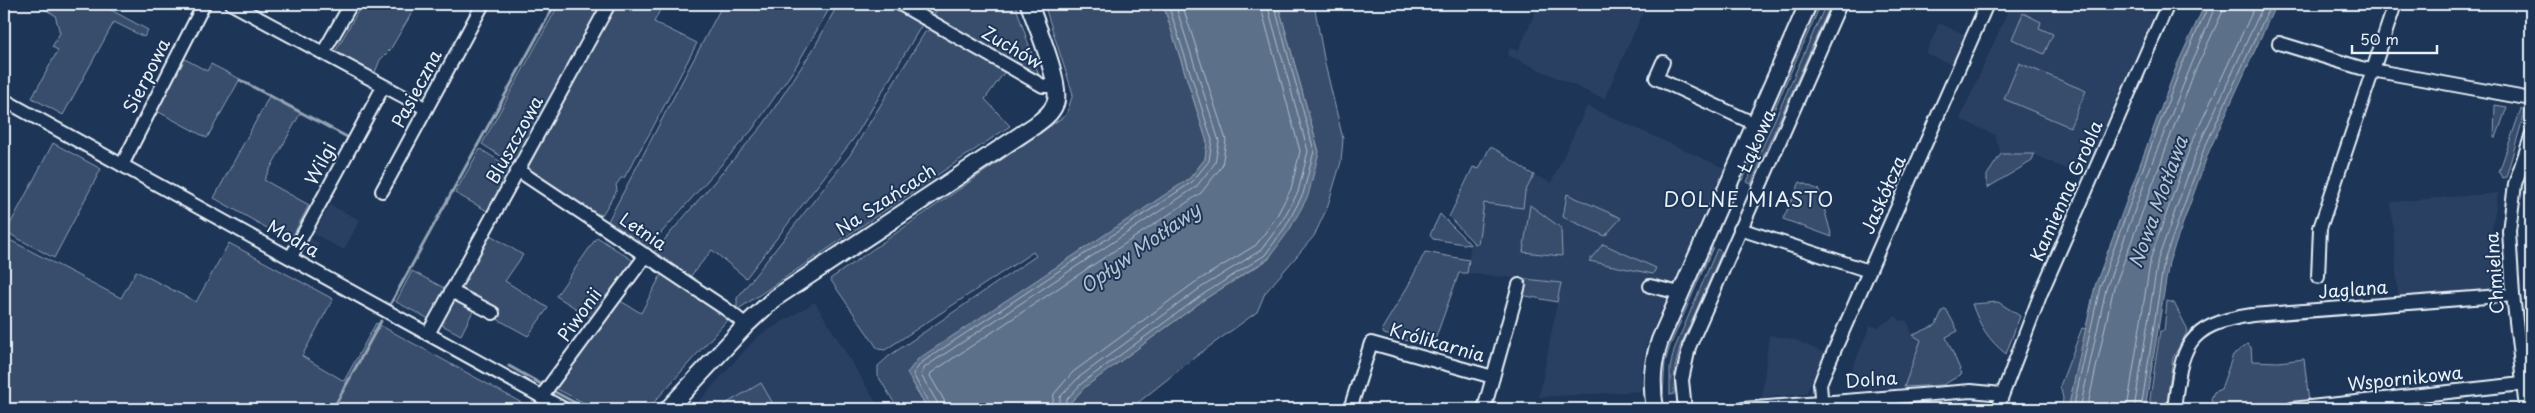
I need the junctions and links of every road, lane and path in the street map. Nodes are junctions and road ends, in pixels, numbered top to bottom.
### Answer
1 (204, 4) edge
2 (232, 4) edge
3 (351, 4) edge
4 (483, 4) edge
5 (609, 4) edge
6 (900, 4) edge
7 (1029, 4) edge
8 (1808, 4) edge
9 (1840, 4) edge
10 (1987, 4) edge
11 (2168, 4) edge
12 (2395, 4) edge
13 (2279, 43) dead end
14 (324, 53) junction
15 (1663, 62) dead end
16 (2374, 70) junction
17 (1057, 86) junction
18 (383, 87) junction
19 (2531, 99) edge
20 (4, 100) edge
21 (425, 108) junction
22 (1755, 124) junction
23 (2531, 137) edge
24 (122, 165) junction
25 (519, 171) junction
26 (382, 191) dead end
27 (1740, 229) junction
28 (646, 255) junction
29 (290, 257) junction
30 (1869, 271) junction
31 (2318, 277) dead end
32 (1519, 284) dead end
33 (1650, 286) dead end
34 (451, 291) junction
35 (1680, 293) junction
36 (2513, 295) junction
37 (493, 314) dead end
38 (746, 325) junction
39 (428, 334) junction
40 (1493, 377) junction
41 (2522, 384) junction
42 (2002, 394) junction
43 (541, 397) junction
44 (1821, 406) edge
45 (564, 409) edge
46 (668, 409) edge
47 (1350, 409) edge
48 (1484, 409) edge
49 (1655, 409) edge
50 (1685, 409) edge
51 (1743, 409) edge
52 (1998, 409) edge
53 (2174, 409) edge
54 (2292, 409) edge
55 (2526, 409) edge

1 - 24 street, Sierpowa
2 - 14 street
3 - 14 street
4 - 21 street, Pasieczna
5 - 25 street, Bluszczowa
6 - 17 street, Zuchów
7 - 17 street
8 - 22 street, Łąkowa
9 - 27 street, Łąkowa
10 - 30 street, Jaskółcza
11 - 42 street, Kamienna Grobla
12 - 16 street
13 - 16 street
14 - 18 street
15 - 22 street
16 - 19 street
16 - 31 street
17 - 38 street, Na Szańcach
18 - 21 street
18 - 29 street, Wilgi
20 - 24 street, Modra
21 - 26 street, Pasieczna
22 - 35 street, Łąkowa
23 - 36 street, Chmielna
24 - 29 street, Modra
25 - 28 street, Letnia
25 - 34 street, Bluszczowa
27 - 30 street
27 - 50 street, Łąkowa
28 - 38 street, Letnia
28 - 43 street, Piwonii
29 - 39 street, Modra
30 - 44 street, Jaskółcza
32 - 40 street, Królikarnia
33 - 35 street
34 - 37 street
34 - 39 street, Bluszczowa
35 - 49 street, Łąkowa
36 - 41 street, Chmielna
36 - 53 street, Jaglana
38 - 46 street, Na Szańcach
39 - 43 street, Modra
40 - 47 street, Królikarnia
40 - 48 street, Królikarnia
41 - 54 street, Wspornikowa
41 - 55 street, Chmielna
42 - 44 street, Dolna
42 - 52 street, Kamienna Grobla
43 - 45 street, Modra
44 - 51 street, Dolna

